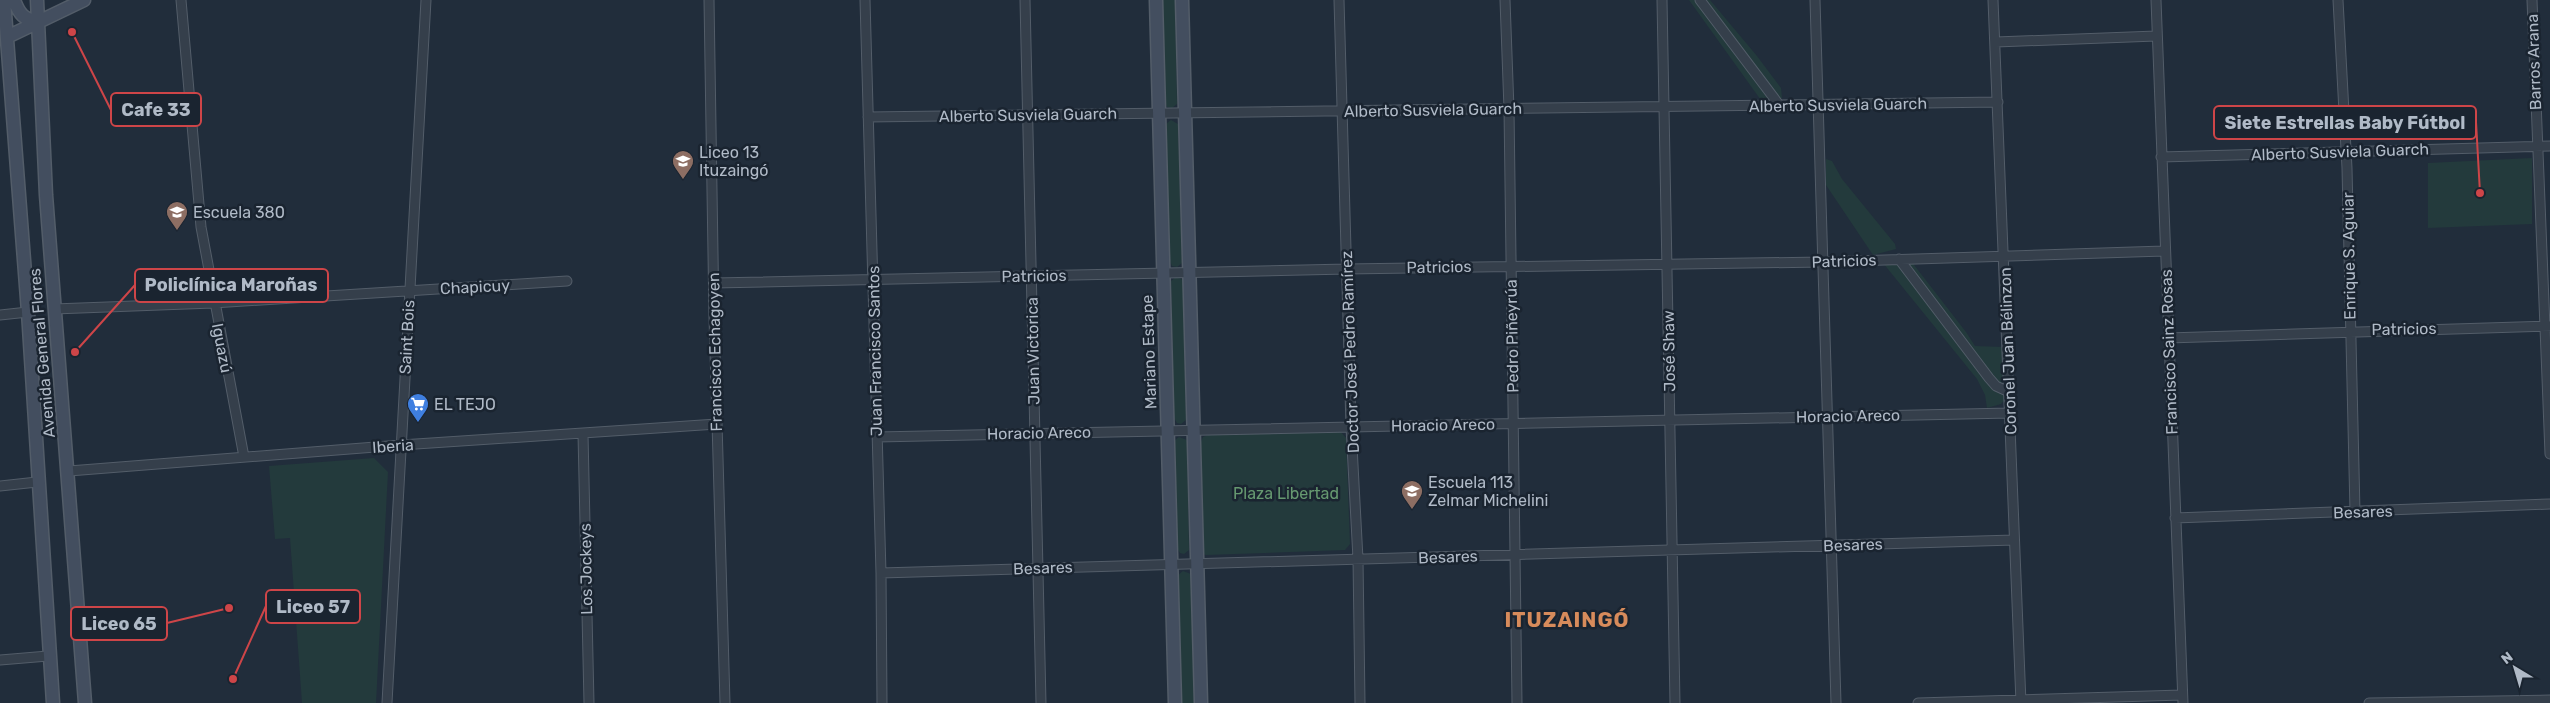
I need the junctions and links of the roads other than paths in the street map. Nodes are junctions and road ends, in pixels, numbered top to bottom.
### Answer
1 (4, 0) edge
2 (14, 0) edge
3 (37, 0) edge
4 (84, 0) edge
5 (181, 0) edge
6 (426, 0) edge
7 (708, 0) edge
8 (864, 0) edge
9 (1025, 0) edge
10 (1156, 0) edge
11 (1182, 0) edge
12 (1340, 0) edge
13 (1505, 0) edge
14 (1662, 0) edge
15 (1700, 0) edge
16 (1815, 0) edge
17 (1993, 0) edge
18 (2156, 0) edge
19 (2338, 0) edge
20 (2532, 0) edge
21 (39, 22) junction
22 (2156, 36) junction
23 (7, 37) junction
24 (1996, 42) junction
25 (5, 87) edge
26 (1998, 102) junction
27 (1817, 105) junction
28 (1780, 106) junction
29 (1664, 107) junction
30 (1509, 109) junction
31 (1344, 112) junction
32 (1185, 113) junction
33 (1159, 114) junction
34 (1028, 115) junction
35 (868, 118) junction
36 (2537, 146) junction
37 (2550, 146) edge
38 (2346, 151) junction
39 (2161, 157) junction
40 (2164, 251) junction
41 (2004, 256) junction
42 (1899, 260) junction
43 (1822, 262) junction
44 (1667, 266) junction
45 (1511, 267) junction
46 (1347, 269) junction
47 (1163, 272) junction
48 (1189, 272) junction
49 (1032, 276) junction
50 (873, 280) junction
51 (567, 281) dead end
52 (714, 283) junction
53 (410, 290) junction
54 (213, 303) junction
55 (54, 309) junction
56 (28, 312) junction
57 (0, 315) edge
58 (2548, 326) edge
59 (2351, 331) junction
60 (2168, 338) junction
61 (2009, 392) junction
62 (2010, 413) junction
63 (1827, 417) junction
64 (1670, 421) junction
65 (717, 424) junction
66 (1513, 424) junction
67 (1351, 427) junction
68 (1168, 430) junction
69 (1194, 430) junction
70 (1035, 433) junction
71 (583, 434) junction
72 (877, 437) junction
73 (401, 445) junction
74 (2550, 454) edge
75 (244, 457) junction
76 (69, 471) junction
77 (37, 482) junction
78 (0, 486) edge
79 (2550, 504) edge
80 (2355, 512) junction
81 (2175, 518) junction
82 (2014, 540) junction
83 (1831, 546) junction
84 (1672, 550) junction
85 (1515, 554) junction
86 (1358, 559) junction
87 (1171, 564) junction
88 (1197, 564) junction
89 (1038, 568) junction
90 (881, 573) junction
91 (48, 656) junction
92 (0, 660) edge
93 (2183, 699) edge
94 (2550, 700) edge
95 (2021, 702) edge
96 (52, 703) edge
97 (85, 703) edge
98 (387, 703) edge
99 (589, 703) edge
100 (725, 703) edge
101 (882, 703) edge
102 (1040, 703) edge
103 (1175, 703) edge
104 (1201, 703) edge
105 (1360, 703) edge
106 (1517, 703) edge
107 (1675, 703) edge
108 (1836, 703) edge
109 (1918, 703) edge
110 (2369, 703) edge

1 - 23 street, Avenida General Flores
2 - 21 street
3 - 21 street, Avenida General Flores
4 - 21 street
5 - 54 street, Iguazú
6 - 53 street, Saint Bois
7 - 52 street, Francisco Echagoyen
8 - 35 street, Juan Francisco Santos
9 - 34 street, Juan Victorica
10 - 33 street, Mariano Estape
11 - 32 street
12 - 31 street, Doctor José Pedro Ramírez
13 - 30 street, Pedro Piñeyrúa
14 - 29 street, José Shaw
15 - 28 street
16 - 27 street
17 - 24 street, Coronel Juan Bélinzon
18 - 22 street, Francisco Sainz Rosas
19 - 38 street, Enrique S. Aguiar
20 - 36 street, Barros Arana
21 - 23 street
21 - 55 street, Avenida General Flores
22 - 24 street
22 - 39 street, Francisco Sainz Rosas
23 - 25 street, Avenida General Flores
24 - 26 street, Coronel Juan Bélinzon
25 - 56 street, Avenida General Flores
26 - 27 street, Alberto Susviela Guarch
26 - 41 street, Coronel Juan Bélinzon
27 - 28 street, Alberto Susviela Guarch
27 - 43 street
28 - 29 street, Alberto Susviela Guarch
29 - 30 street, Alberto Susviela Guarch
29 - 44 street, José Shaw
30 - 31 street, Alberto Susviela Guarch
30 - 45 street, Pedro Piñeyrúa
31 - 32 street, Alberto Susviela Guarch
31 - 46 street, Doctor José Pedro Ramírez
32 - 33 street, Alberto Susviela Guarch
32 - 48 street
33 - 34 street, Alberto Susviela Guarch
33 - 47 street, Mariano Estape
34 - 35 street, Alberto Susviela Guarch
34 - 49 street, Juan Victorica
35 - 50 street, Juan Francisco Santos
36 - 37 street, Alberto Susviela Guarch
36 - 38 street, Alberto Susviela Guarch
36 - 58 street, Barros Arana
38 - 39 street, Alberto Susviela Guarch
38 - 59 street, Enrique S. Aguiar
39 - 40 street, Francisco Sainz Rosas
40 - 41 street, Patricios
40 - 60 street, Francisco Sainz Rosas
41 - 42 street, Patricios
41 - 61 street, Coronel Juan Bélinzon
42 - 43 street, Patricios
42 - 61 street
43 - 44 street, Patricios
43 - 63 street
44 - 45 street, Patricios
44 - 64 street, José Shaw
45 - 46 street, Patricios
45 - 66 street, Pedro Piñeyrúa
46 - 48 street, Patricios
46 - 67 street, Doctor José Pedro Ramírez
47 - 48 street, Patricios
47 - 49 street, Patricios
47 - 68 street, Mariano Estape
48 - 69 street
49 - 50 street, Patricios
49 - 70 street, Juan Victorica
50 - 52 street, Patricios
50 - 72 street, Juan Francisco Santos
51 - 53 street, Chapicuy
52 - 65 street, Francisco Echagoyen
53 - 54 street, Chapicuy
53 - 73 street, Saint Bois
54 - 55 street, Chapicuy
54 - 75 street, Iguazú
55 - 76 street, Avenida General Flores
56 - 57 street
56 - 77 street, Avenida General Flores
58 - 59 street, Patricios
58 - 74 street, Barros Arana
59 - 60 street, Patricios
59 - 80 street, Enrique S. Aguiar
60 - 81 street, Francisco Sainz Rosas
61 - 62 street, Coronel Juan Bélinzon
62 - 63 street, Horacio Areco
62 - 82 street, Coronel Juan Bélinzon
63 - 64 street, Horacio Areco
63 - 83 street
64 - 66 street, Horacio Areco
64 - 84 street, José Shaw
65 - 71 street, Iberia
65 - 100 street, Francisco Echagoyen
66 - 67 street, Horacio Areco
66 - 85 street, Pedro Piñeyrúa
67 - 69 street, Horacio Areco
67 - 86 street, Doctor José Pedro Ramírez
68 - 69 street, Horacio Areco
68 - 70 street, Horacio Areco
68 - 87 street, Mariano Estape
69 - 88 street
70 - 72 street, Horacio Areco
70 - 89 street, Juan Victorica
71 - 73 street, Iberia
71 - 99 street, Los Jockeys
72 - 90 street, Juan Francisco Santos
73 - 75 street, Iberia
73 - 98 street, Saint Bois
75 - 76 street, Iberia
76 - 97 street, Avenida General Flores
77 - 78 street
77 - 91 street, Avenida General Flores
79 - 80 street, Besares
80 - 81 street, Besares
81 - 93 street, Francisco Sainz Rosas
82 - 83 street, Besares
82 - 95 street, Coronel Juan Bélinzon
83 - 84 street, Besares
83 - 108 street
84 - 85 street, Besares
84 - 107 street, José Shaw
85 - 86 street, Besares
85 - 106 street, Pedro Piñeyrúa
86 - 88 street, Besares
86 - 105 street, Doctor José Pedro Ramírez
87 - 88 street, Besares
87 - 89 street, Besares
87 - 103 street, Mariano Estape
88 - 104 street
89 - 90 street, Besares
89 - 102 street, Juan Victorica
90 - 101 street, Juan Francisco Santos
91 - 92 street
91 - 96 street, Avenida General Flores
93 - 95 street
94 - 110 street
95 - 109 street

